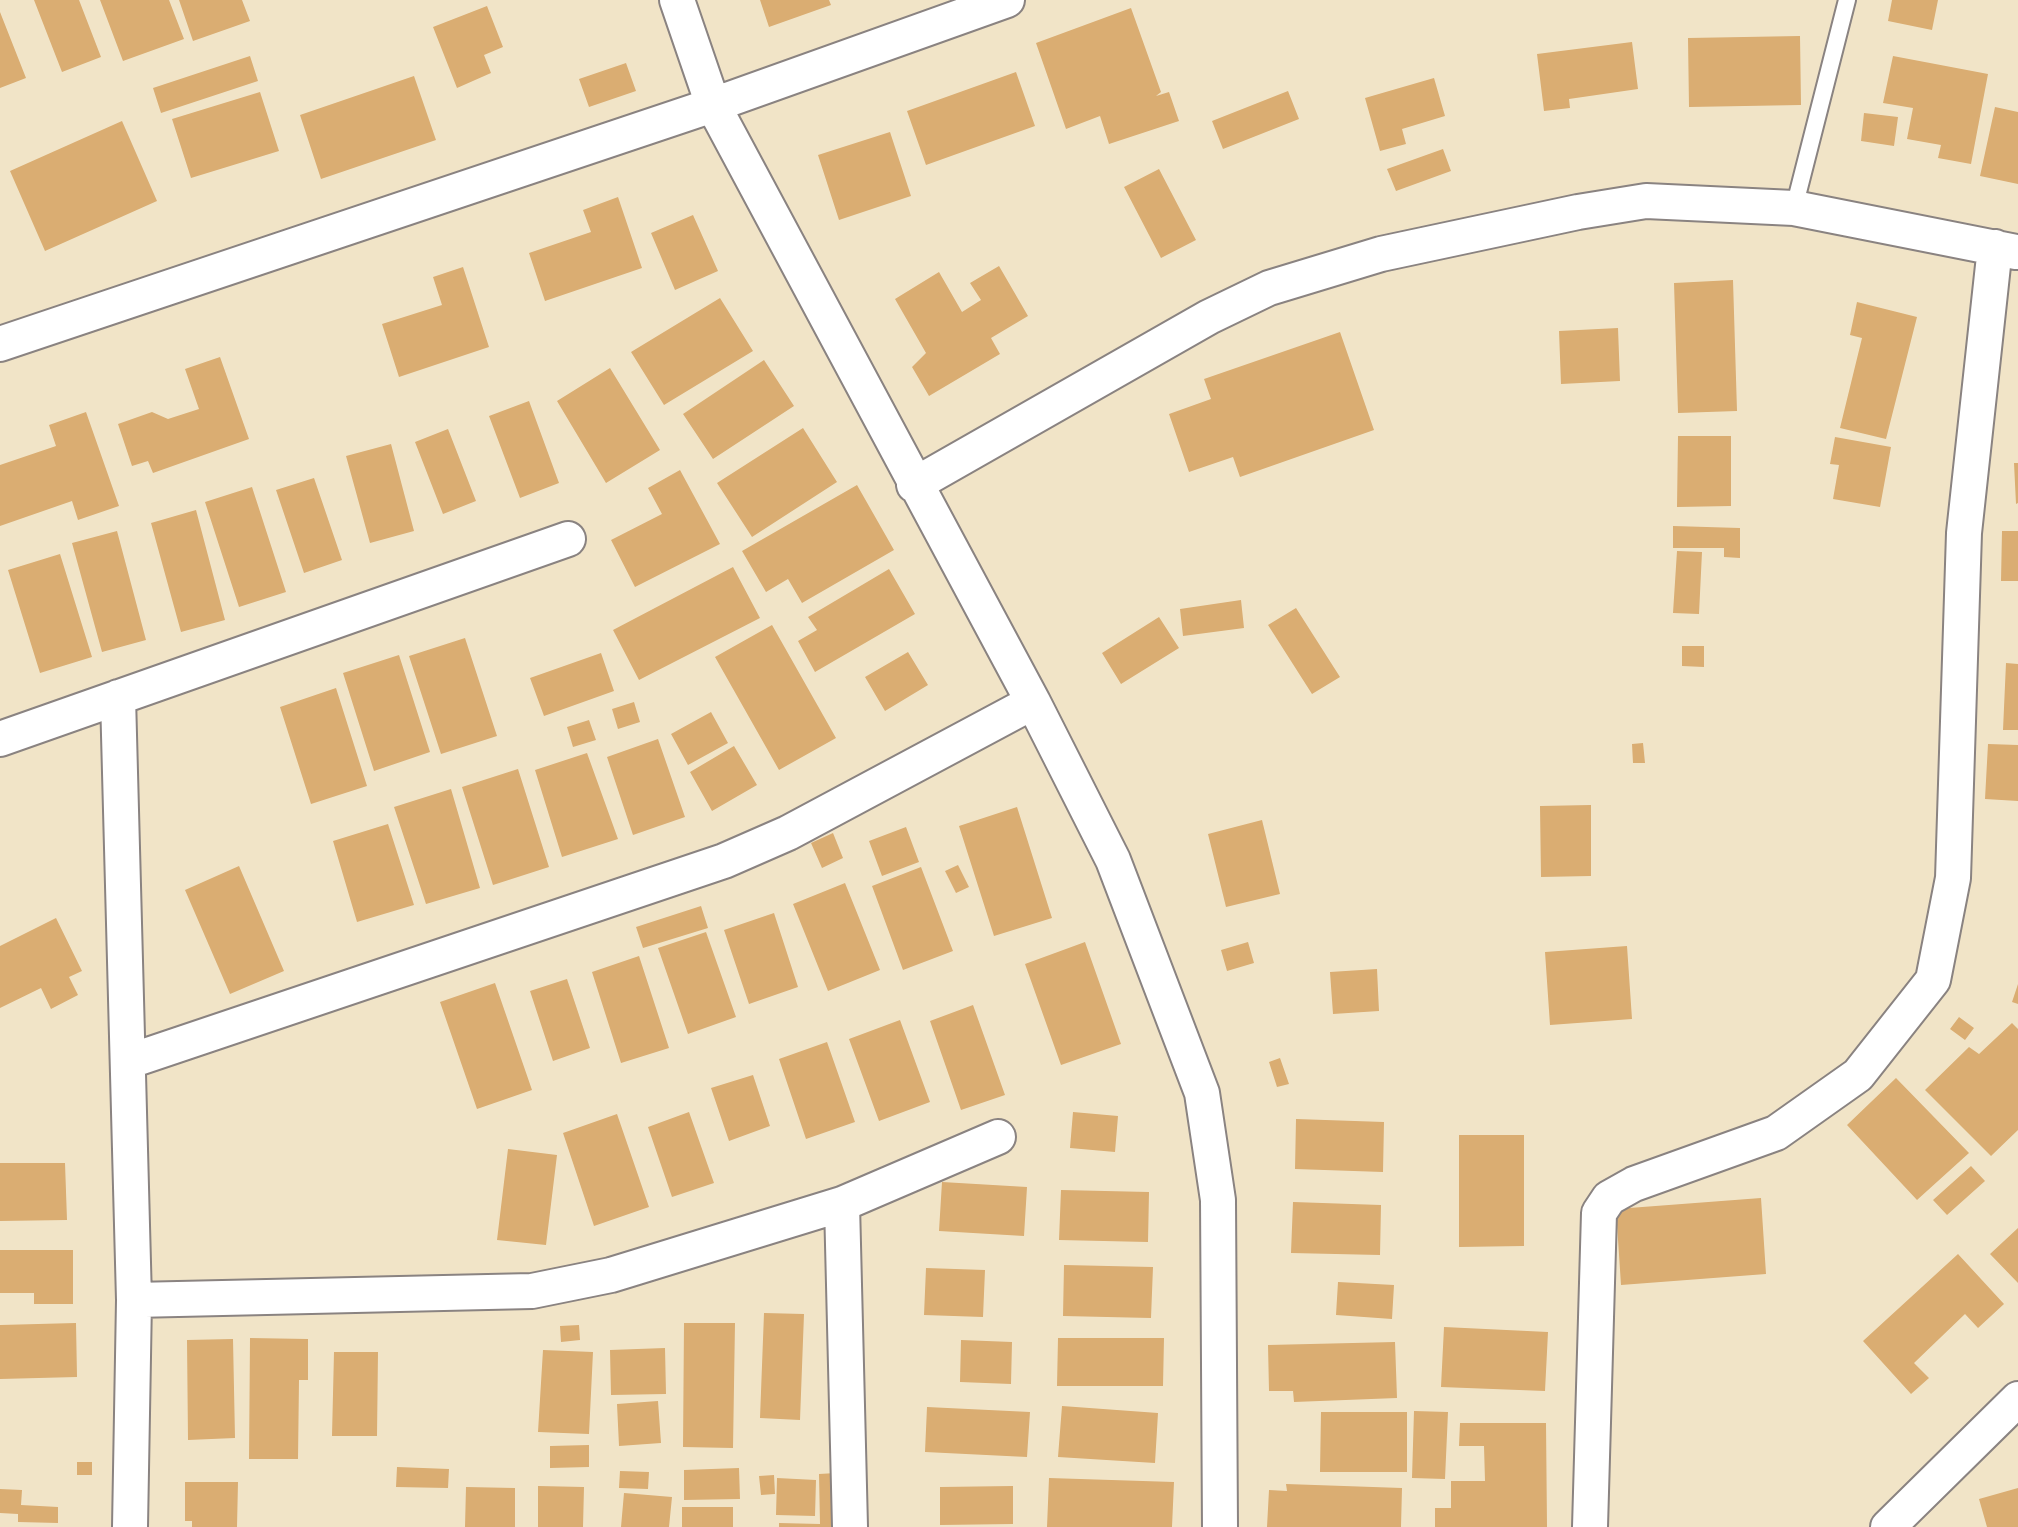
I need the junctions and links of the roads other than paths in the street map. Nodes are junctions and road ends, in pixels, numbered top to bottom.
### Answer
1 (677, 0) edge
2 (1007, 0) edge
3 (1847, 0) edge
4 (713, 105) junction
5 (1794, 208) junction
6 (2006, 250) edge
7 (0, 344) edge
8 (914, 485) junction
9 (568, 539) dead end
10 (118, 697) junction
11 (1033, 702) junction
12 (0, 739) edge
13 (130, 1061) junction
14 (998, 1137) dead end
15 (842, 1204) junction
16 (134, 1300) junction
17 (2018, 1399) edge
18 (130, 1527) edge
19 (850, 1527) edge
20 (1220, 1527) edge
21 (1590, 1527) edge
22 (1888, 1527) edge

1 - 4 street
2 - 4 street
3 - 5 lane
4 - 7 street
4 - 8 street
5 - 6 street
5 - 8 street
6 - 21 street
8 - 11 street
9 - 10 street
10 - 12 street
10 - 13 street
11 - 13 street
11 - 20 street
13 - 16 street
14 - 15 street
15 - 16 street
15 - 19 street
16 - 18 street
17 - 22 street

